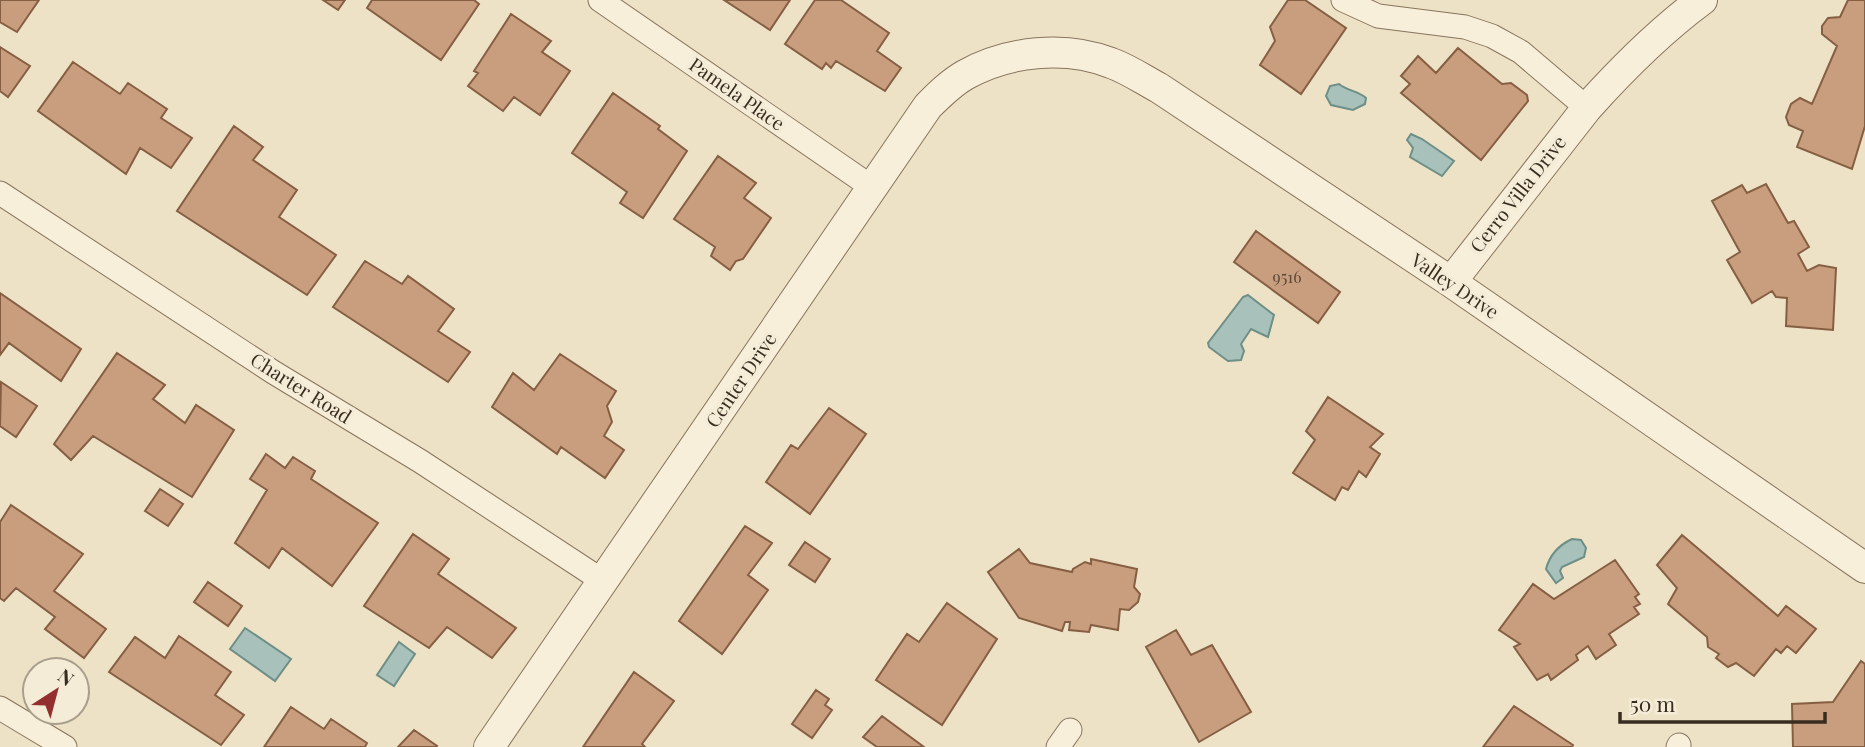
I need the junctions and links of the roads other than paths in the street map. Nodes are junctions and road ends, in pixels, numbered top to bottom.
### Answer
1 (600, 0) edge
2 (1343, 0) edge
3 (1702, 0) edge
4 (1025, 54) joint
5 (1587, 108) junction
6 (873, 188) junction
7 (0, 193) edge
8 (1451, 282) junction
9 (1865, 568) edge
10 (603, 581) junction
11 (0, 708) edge
12 (65, 747) edge
13 (489, 747) edge

1 - 6 street, Pamela Place
2 - 5 street
3 - 5 street, Cerro Villa Drive
4 - 6 street, Center Drive
4 - 8 street, Valley Drive
5 - 8 street, Cerro Villa Drive
6 - 10 street, Center Drive
7 - 10 street, Charter Road
8 - 9 street, Valley Drive
10 - 13 street, Center Drive
11 - 12 street

